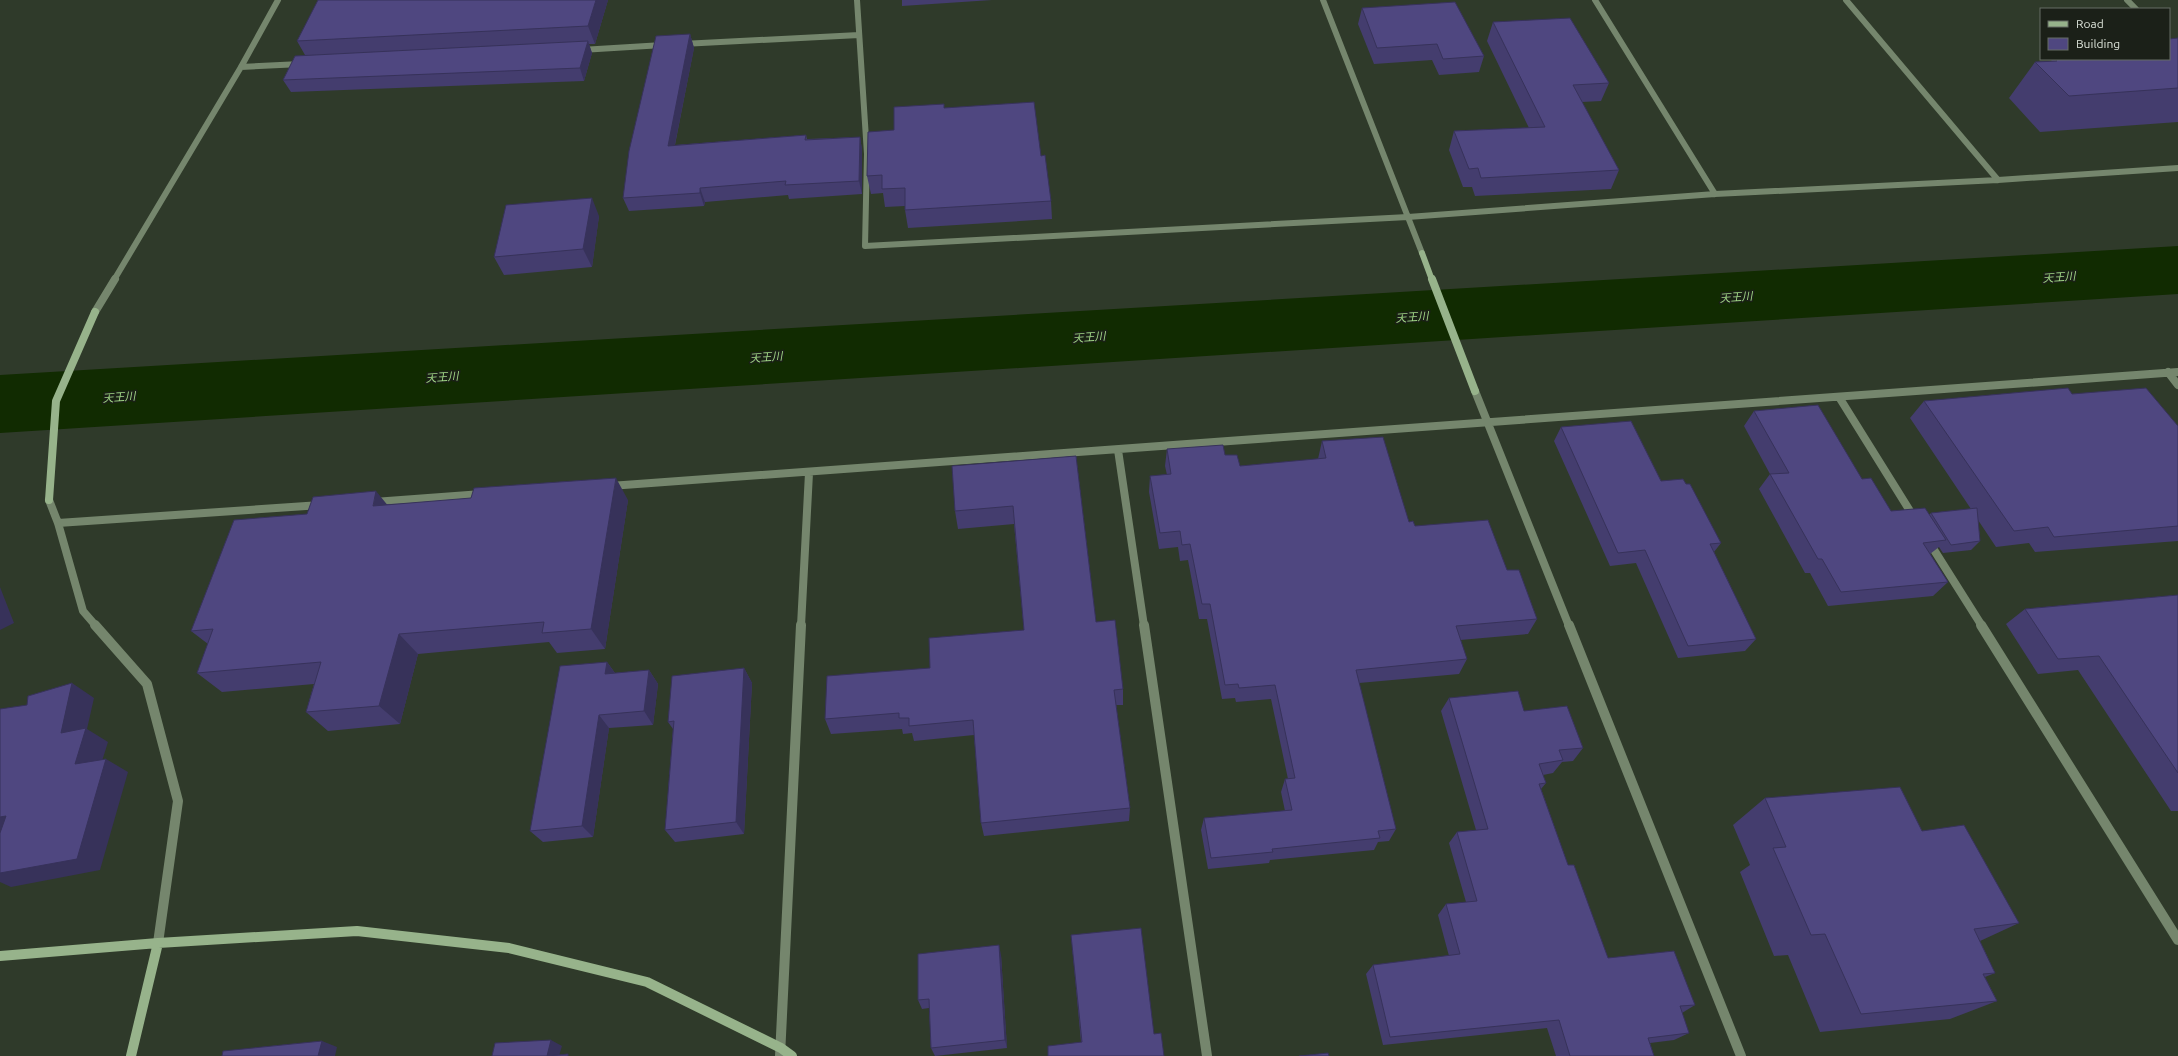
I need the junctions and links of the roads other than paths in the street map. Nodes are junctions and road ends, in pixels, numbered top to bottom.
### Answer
1 (278, 0) edge
2 (857, 0) edge
3 (1323, 0) edge
4 (1595, 0) edge
5 (1846, 0) edge
6 (2127, 0) edge
7 (2135, 8) edge
8 (859, 35) junction
9 (669, 45) edge
10 (677, 45) edge
11 (574, 50) edge
12 (304, 64) edge
13 (241, 67) junction
14 (2178, 168) edge
15 (1998, 180) junction
16 (1715, 194) junction
17 (1408, 218) junction
18 (2168, 372) junction
19 (2178, 372) edge
20 (2178, 385) edge
21 (1838, 397) junction
22 (1487, 423) junction
23 (1118, 450) junction
24 (809, 472) junction
25 (604, 486) edge
26 (493, 494) edge
27 (366, 502) edge
28 (327, 505) edge
29 (58, 523) junction
30 (2178, 940) edge
31 (158, 942) junction
32 (0, 956) edge
33 (780, 1052) edge
34 (131, 1056) edge
35 (792, 1056) edge
36 (1207, 1056) edge
37 (1741, 1056) edge

1 - 13 street
2 - 8 street
3 - 17 street
4 - 16 street
5 - 15 street
6 - 7 street
8 - 10 street
8 - 17 street
9 - 11 street
12 - 13 street
13 - 29 street
14 - 15 street
15 - 16 street
16 - 17 street
17 - 22 street
18 - 19 street
18 - 20 street
18 - 21 street
21 - 22 street
21 - 30 street
22 - 23 street
22 - 37 street
23 - 24 street
23 - 36 street
24 - 25 street
24 - 33 street
26 - 27 street
28 - 29 street
29 - 31 street
31 - 32 street
31 - 33 street
31 - 34 street
33 - 35 street

